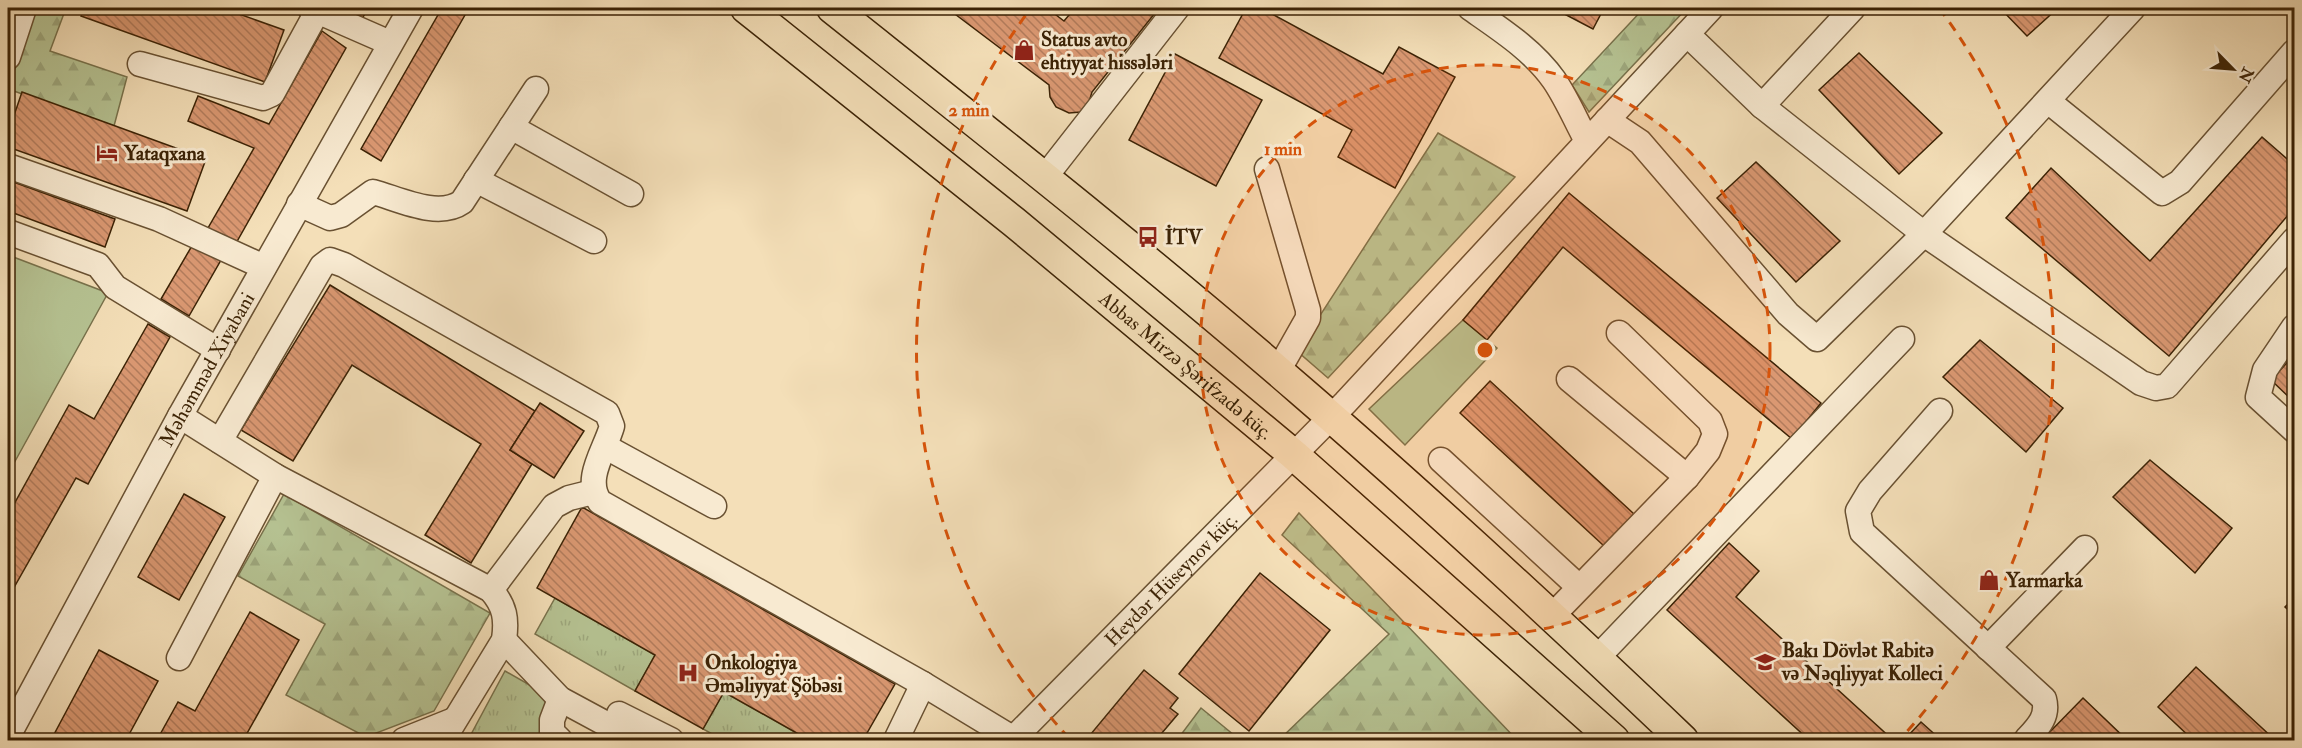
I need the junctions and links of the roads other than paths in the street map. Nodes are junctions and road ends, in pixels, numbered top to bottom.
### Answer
1 (24, 8) edge
2 (411, 8) edge
3 (746, 8) edge
4 (832, 8) edge
5 (1177, 8) edge
6 (1470, 8) edge
7 (1711, 8) edge
8 (1853, 8) edge
9 (2133, 8) edge
10 (314, 9) edge
11 (1687, 34) junction
12 (390, 43) junction
13 (8, 57) edge
14 (2292, 60) edge
15 (140, 64) dead end
16 (536, 89) dead end
17 (2048, 101) junction
18 (1762, 106) junction
19 (1607, 120) junction
20 (511, 127) junction
21 (1587, 141) junction
22 (8, 166) edge
23 (1267, 169) dead end
24 (1045, 177) junction
25 (476, 180) junction
26 (632, 194) dead end
27 (299, 204) junction
28 (8, 232) edge
29 (1924, 234) junction
30 (2295, 240) edge
31 (594, 241) dead end
32 (264, 267) junction
33 (2295, 327) edge
34 (1619, 333) dead end
35 (1902, 339) dead end
36 (218, 350) junction
37 (1278, 371) junction
38 (1569, 379) dead end
39 (1940, 411) dead end
40 (180, 416) junction
41 (1331, 417) junction
42 (2295, 430) edge
43 (219, 441) junction
44 (606, 447) junction
45 (1294, 456) junction
46 (1441, 460) dead end
47 (275, 476) junction
48 (1687, 477) junction
49 (592, 492) junction
50 (714, 506) dead end
51 (2085, 548) dead end
52 (1580, 587) junction
53 (491, 590) junction
54 (1553, 615) junction
55 (504, 640) junction
56 (1988, 648) junction
57 (178, 658) dead end
58 (1597, 658) junction
59 (537, 672) junction
60 (923, 684) junction
61 (560, 699) junction
62 (449, 730) edge
63 (8, 736) edge
64 (1013, 740) edge
65 (404, 741) edge
66 (560, 741) edge
67 (636, 741) edge
68 (671, 741) edge
69 (896, 741) edge
70 (1614, 741) edge
71 (1683, 741) edge
72 (2026, 741) edge

1 - 13 street
2 - 12 street, Məhəmməd Xiyabani
3 - 45 main road, Abbas Mirzə Şərifzadə küç.
4 - 24 main road
5 - 24 street
6 - 21 street
7 - 11 street, Heydər Hüseynov küç.
8 - 18 street
9 - 17 street
10 - 12 street
10 - 15 street
11 - 18 street
11 - 19 street, Heydər Hüseynov küç.
12 - 27 street, Məhəmməd Xiyabani
14 - 17 street
16 - 20 street
17 - 29 street
18 - 29 street
19 - 21 street, Heydər Hüseynov küç.
19 - 29 street
20 - 25 street
20 - 26 street
21 - 41 street, Heydər Hüseynov küç.
22 - 32 street
23 - 37 street
24 - 37 main road
25 - 27 street
25 - 31 street
27 - 32 street, Məhəmməd Xiyabani
28 - 36 street
29 - 30 street
32 - 36 street, Məhəmməd Xiyabani
33 - 42 street
34 - 48 street
35 - 58 street
36 - 40 street, Məhəmməd Xiyabani
37 - 41 main road
38 - 48 street
39 - 56 street
40 - 43 street
40 - 63 street, Məhəmməd Xiyabani
41 - 45 street, Heydər Hüseynov küç.
41 - 54 main road
43 - 44 street
43 - 47 street
44 - 49 street
44 - 50 street
45 - 64 street, Heydər Hüseynov küç.
45 - 70 main road, Abbas Mirzə Şərifzadə küç.
46 - 52 street
47 - 53 street
47 - 57 street
48 - 52 street
49 - 53 street
49 - 60 street
51 - 56 street
52 - 54 street
53 - 55 street
54 - 58 main road
55 - 59 street
55 - 62 street
56 - 72 street
58 - 71 main road
59 - 61 street
59 - 68 street
60 - 64 street
60 - 69 street
61 - 66 street
61 - 67 street
62 - 65 street

